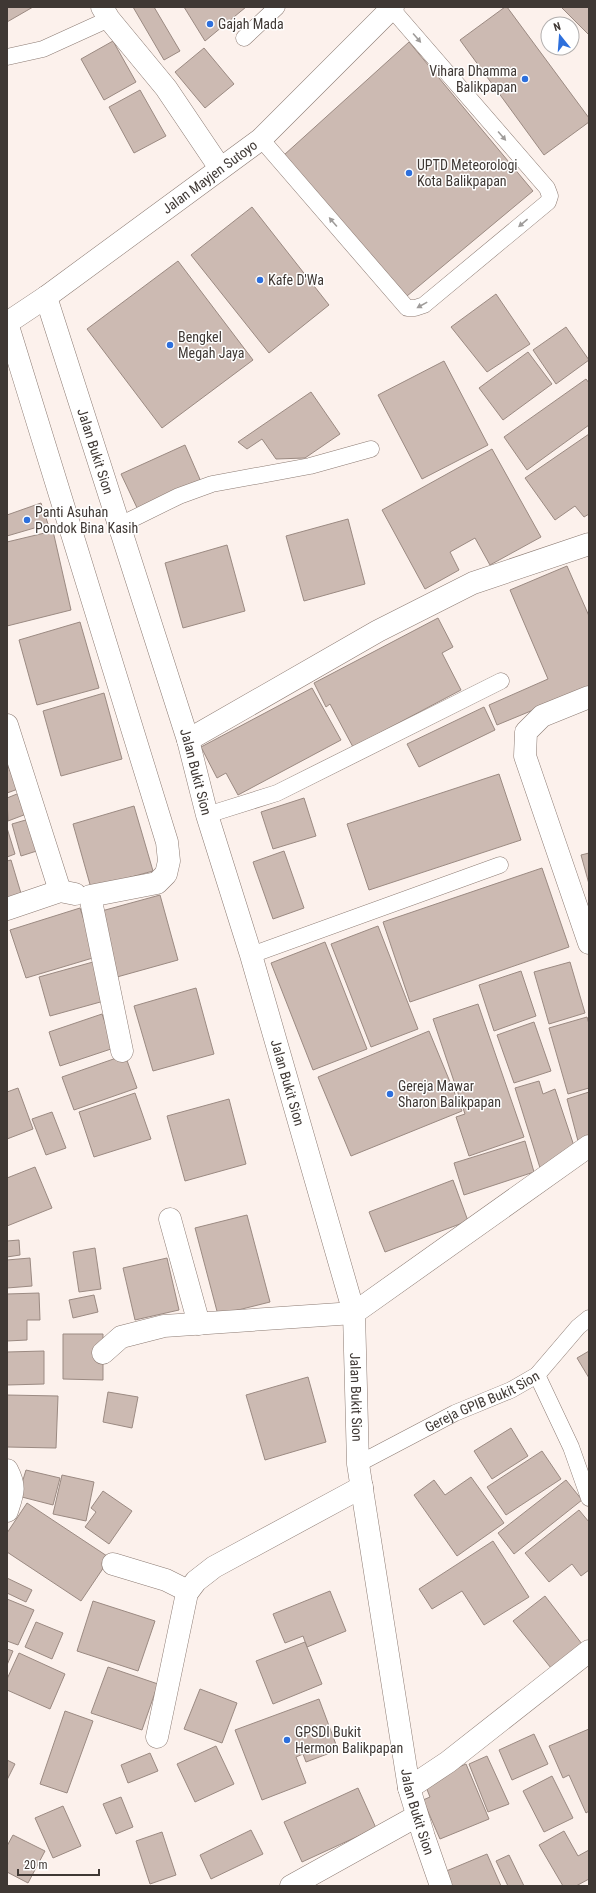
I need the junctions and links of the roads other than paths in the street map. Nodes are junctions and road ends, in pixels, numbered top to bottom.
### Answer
1 (277, 7) edge
2 (392, 8) edge
3 (105, 13) edge
4 (244, 38) dead end
5 (7, 57) edge
6 (261, 139) junction
7 (220, 168) junction
8 (46, 297) junction
9 (7, 323) edge
10 (371, 449) dead end
11 (120, 525) junction
12 (589, 544) edge
13 (501, 681) dead end
14 (589, 698) edge
15 (7, 725) edge
16 (188, 740) junction
17 (207, 815) junction
18 (500, 865) dead end
19 (60, 891) junction
20 (90, 896) junction
21 (7, 908) edge
22 (589, 943) edge
23 (251, 955) junction
24 (122, 1051) dead end
25 (589, 1146) edge
26 (170, 1219) dead end
27 (354, 1313) junction
28 (589, 1318) edge
29 (199, 1324) junction
30 (103, 1353) dead end
31 (537, 1375) junction
32 (358, 1464) junction
33 (7, 1470) edge
34 (362, 1487) junction
35 (589, 1498) edge
36 (7, 1511) edge
37 (113, 1564) dead end
38 (188, 1591) junction
39 (586, 1660) edge
40 (157, 1737) dead end
41 (409, 1788) junction
42 (417, 1816) junction
43 (290, 1886) edge
44 (441, 1886) edge

1 - 4 lane
2 - 6 street, Jalan Mayjen Sutoyo
2 -> 6 lane
3 - 5 lane
3 - 7 street
6 - 7 street, Jalan Mayjen Sutoyo
7 - 8 street, Jalan Mayjen Sutoyo
8 - 9 street, Jalan Mayjen Sutoyo
8 - 11 street, Jalan Bukit Sion
9 - 20 street
10 - 11 lane
11 - 16 street, Jalan Bukit Sion
12 - 16 street
13 - 17 lane
14 - 22 street
15 - 19 street
16 - 17 street, Jalan Bukit Sion
17 - 23 street, Jalan Bukit Sion
18 - 23 lane
19 - 20 street
19 - 21 street
20 - 24 street
23 - 27 street, Jalan Bukit Sion
25 - 27 street
26 - 29 street
27 - 29 street
27 - 32 street, Jalan Bukit Sion
28 - 31 lane, Gereja GPIB Bukit Sion
29 - 30 street
31 - 32 lane, Gereja GPIB Bukit Sion
31 - 35 lane
32 - 34 street, Jalan Bukit Sion
33 - 36 street
34 - 38 street
34 - 41 street, Jalan Bukit Sion
37 - 38 street
38 - 40 street
39 - 41 street
41 - 42 street, Jalan Bukit Sion
42 - 43 street
42 - 44 street, Jalan Bukit Sion

